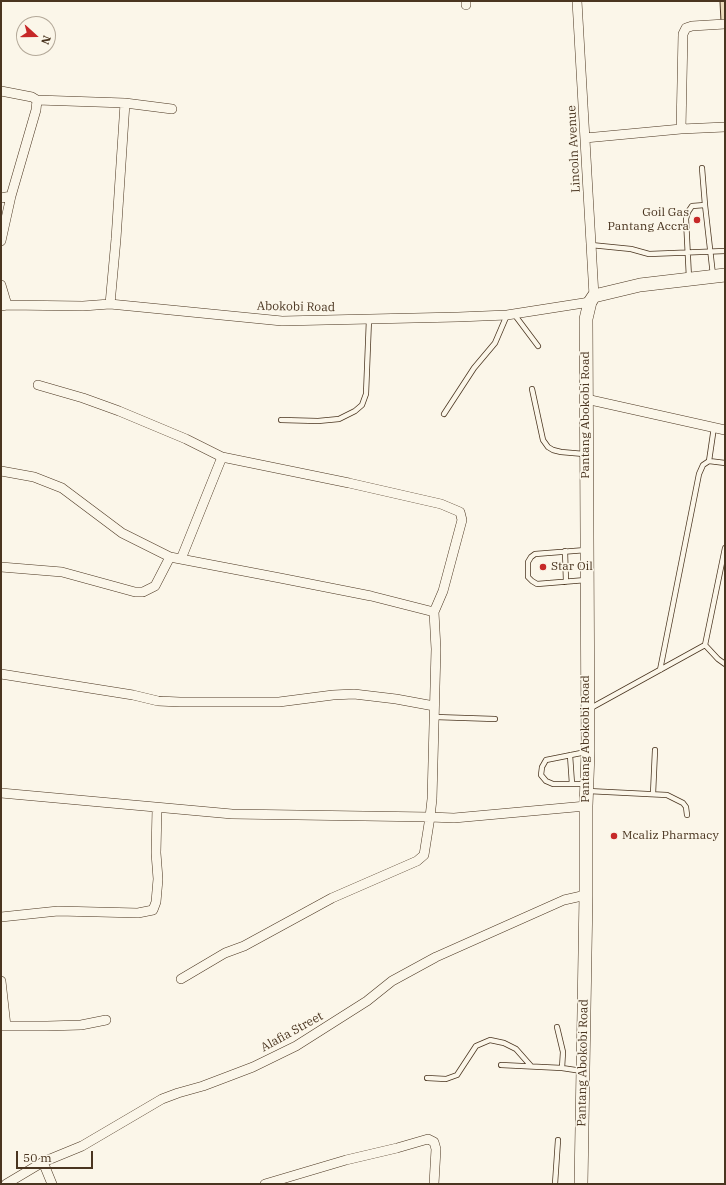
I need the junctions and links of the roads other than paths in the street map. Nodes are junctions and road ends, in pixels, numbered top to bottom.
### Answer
1 (577, 1) edge
2 (725, 24) edge
3 (1, 91) edge
4 (37, 100) junction
5 (125, 103) junction
6 (172, 109) dead end
7 (725, 127) edge
8 (680, 129) junction
9 (585, 138) junction
10 (702, 168) dead end
11 (11, 196) junction
12 (1, 198) edge
13 (704, 205) junction
14 (1, 241) edge
15 (591, 245) junction
16 (710, 251) junction
17 (725, 251) edge
18 (687, 253) junction
19 (719, 276) edge
20 (689, 279) junction
21 (1, 285) edge
22 (592, 299) junction
23 (110, 304) junction
24 (4, 305) edge
25 (510, 314) junction
26 (369, 319) junction
27 (538, 346) dead end
28 (38, 385) dead end
29 (532, 389) dead end
30 (586, 399) junction
31 (444, 414) dead end
32 (281, 420) dead end
33 (714, 427) junction
34 (725, 430) edge
35 (586, 454) junction
36 (222, 457) junction
37 (709, 461) junction
38 (725, 463) edge
39 (1, 471) edge
40 (725, 548) edge
41 (586, 550) junction
42 (565, 551) junction
43 (170, 558) junction
44 (181, 559) junction
45 (1, 567) edge
46 (586, 580) junction
47 (566, 582) junction
48 (434, 612) junction
49 (705, 646) junction
50 (725, 664) edge
51 (660, 670) junction
52 (1, 674) edge
53 (434, 706) junction
54 (587, 710) junction
55 (435, 718) junction
56 (495, 719) dead end
57 (655, 750) dead end
58 (588, 752) junction
59 (570, 755) junction
60 (572, 784) junction
61 (587, 788) junction
62 (1, 793) edge
63 (653, 794) junction
64 (586, 806) junction
65 (157, 808) junction
66 (687, 815) dead end
67 (430, 817) junction
68 (586, 895) junction
69 (1, 917) edge
70 (181, 979) dead end
71 (1, 981) edge
72 (106, 1020) dead end
73 (3, 1026) edge
74 (557, 1027) dead end
75 (501, 1064) dead end
76 (531, 1066) junction
77 (562, 1068) junction
78 (583, 1072) junction
79 (427, 1078) dead end
80 (558, 1140) dead end
81 (43, 1162) junction
82 (6, 1184) edge
83 (52, 1184) edge
84 (265, 1184) edge
85 (434, 1184) edge
86 (555, 1184) edge
87 (582, 1184) edge

1 - 9 street, Lincoln Avenue
2 - 8 street
3 - 4 street
4 - 5 street
4 - 11 street
5 - 6 street
5 - 23 street
7 - 8 street
8 - 9 street
9 - 15 street, Lincoln Avenue
10 - 13 lane
11 - 12 street
11 - 14 street
13 - 16 lane
13 - 18 lane
15 - 18 lane
15 - 22 street, Lincoln Avenue
16 - 17 lane
16 - 18 lane
16 - 19 lane
18 - 20 lane
19 - 20 street
20 - 22 street
21 - 24 street
22 - 25 street, Abokobi Road
22 - 30 street, Pantang Abokobi Road
23 - 24 street, Abokobi Road
23 - 26 street, Abokobi Road
25 - 26 street, Abokobi Road
25 - 27 lane
25 - 31 lane
26 - 32 lane
28 - 36 street
29 - 35 lane
30 - 33 street
30 - 35 street, Pantang Abokobi Road
33 - 34 street
33 - 37 lane
35 - 41 street, Pantang Abokobi Road
36 - 44 street
36 - 48 street
37 - 38 lane
37 - 51 lane
39 - 43 street
40 - 49 lane
41 - 42 lane
41 - 46 street, Pantang Abokobi Road
42 - 47 lane
42 - 47 lane
43 - 44 street
43 - 45 street
44 - 48 street
46 - 47 lane
46 - 54 street, Pantang Abokobi Road
48 - 53 street
49 - 50 lane
49 - 51 lane
51 - 54 lane
52 - 53 street
53 - 55 street
54 - 58 street, Pantang Abokobi Road
55 - 56 lane
55 - 67 street
57 - 63 lane
58 - 59 lane
58 - 61 street, Pantang Abokobi Road
59 - 60 lane
59 - 60 lane
60 - 61 lane
61 - 63 lane
61 - 64 street, Pantang Abokobi Road
62 - 65 street
63 - 66 lane
64 - 67 street
64 - 68 street, Pantang Abokobi Road
65 - 67 street
65 - 69 street
67 - 70 street
68 - 78 street, Pantang Abokobi Road
68 - 81 street, Alafia Street
71 - 73 street
72 - 73 street
74 - 77 lane
75 - 76 lane
76 - 77 lane
76 - 79 lane
77 - 78 lane
78 - 87 street, Pantang Abokobi Road
80 - 86 lane
81 - 82 street, Alafia Street
81 - 83 street
84 - 85 street

